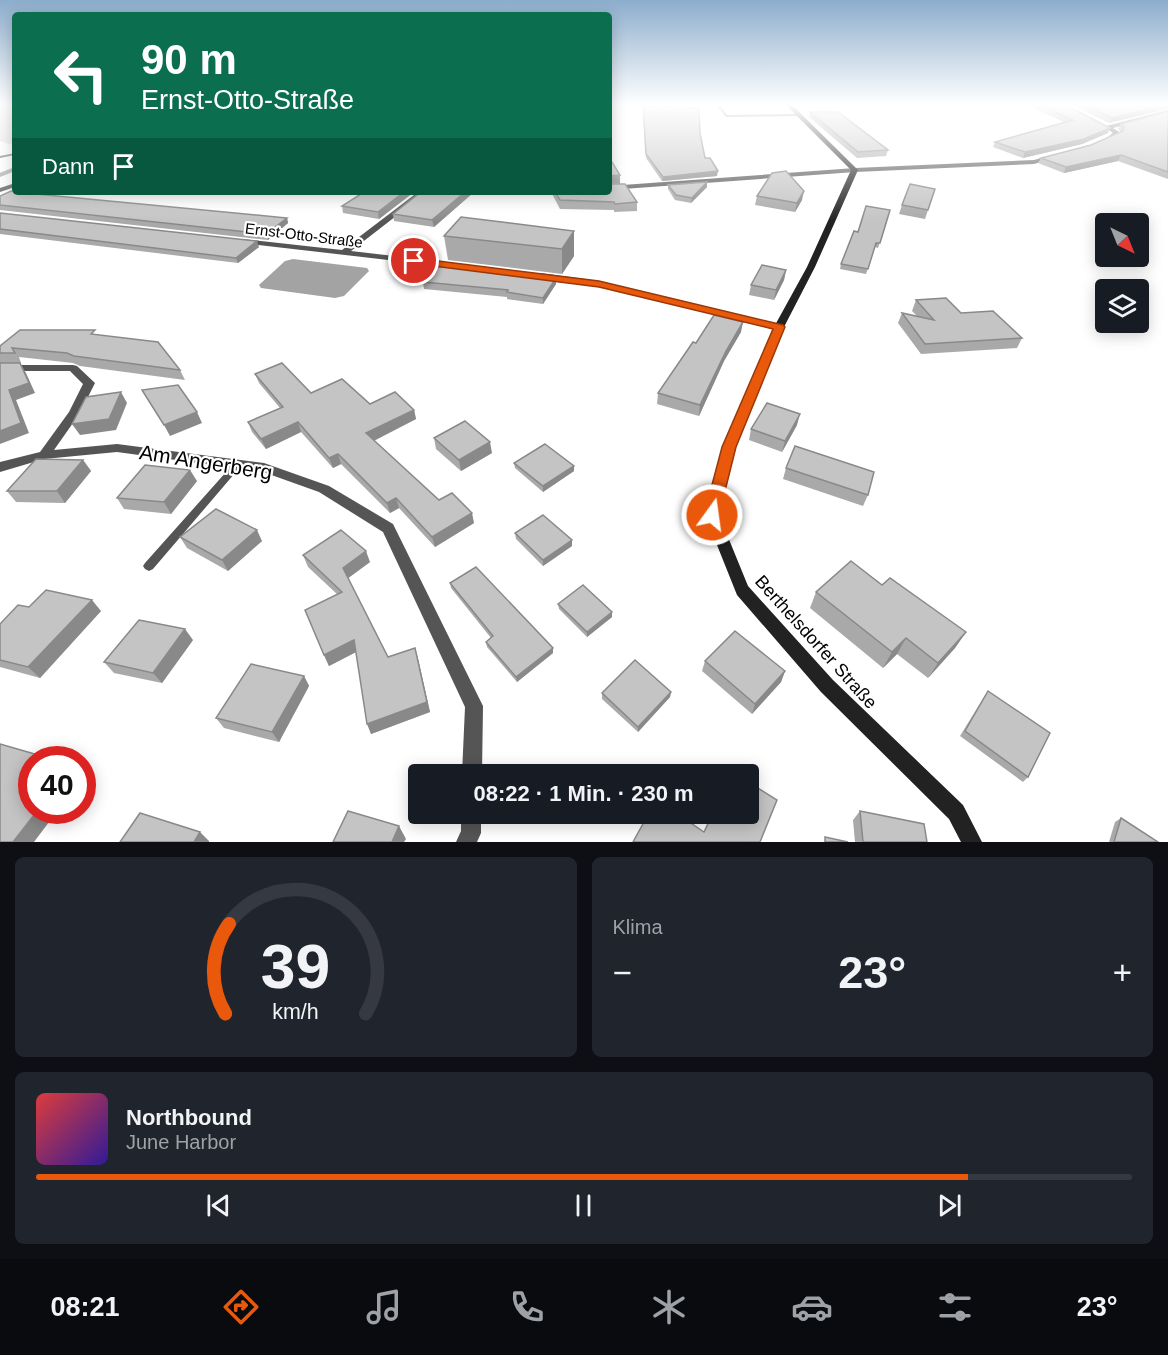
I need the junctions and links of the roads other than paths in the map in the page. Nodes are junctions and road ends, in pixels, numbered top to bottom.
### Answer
1 (827, 143) edge
2 (1068, 153) edge
3 (855, 170) junction
4 (612, 188) edge
5 (419, 195) edge
6 (237, 240) edge
7 (344, 253) junction
8 (460, 267) edge
9 (530, 275) edge
10 (779, 327) junction
11 (0, 368) edge
12 (44, 454) junction
13 (238, 464) junction
14 (0, 467) edge
15 (149, 566) dead end
16 (472, 764) edge
17 (471, 824) edge
18 (466, 842) edge
19 (972, 842) edge

1 - 3 street
2 - 3 street
3 - 4 street
3 - 10 street, Berthelsdorfer Straße
5 - 7 street
6 - 7 street, Ernst-Otto-Straße
7 - 8 street, Ernst-Otto-Straße
9 - 10 street
10 - 19 street, Berthelsdorfer Straße
11 - 12 street
12 - 13 street, Am Angerberg
12 - 14 street, Am Angerberg
13 - 15 lane
13 - 16 street, Am Angerberg
17 - 18 street

